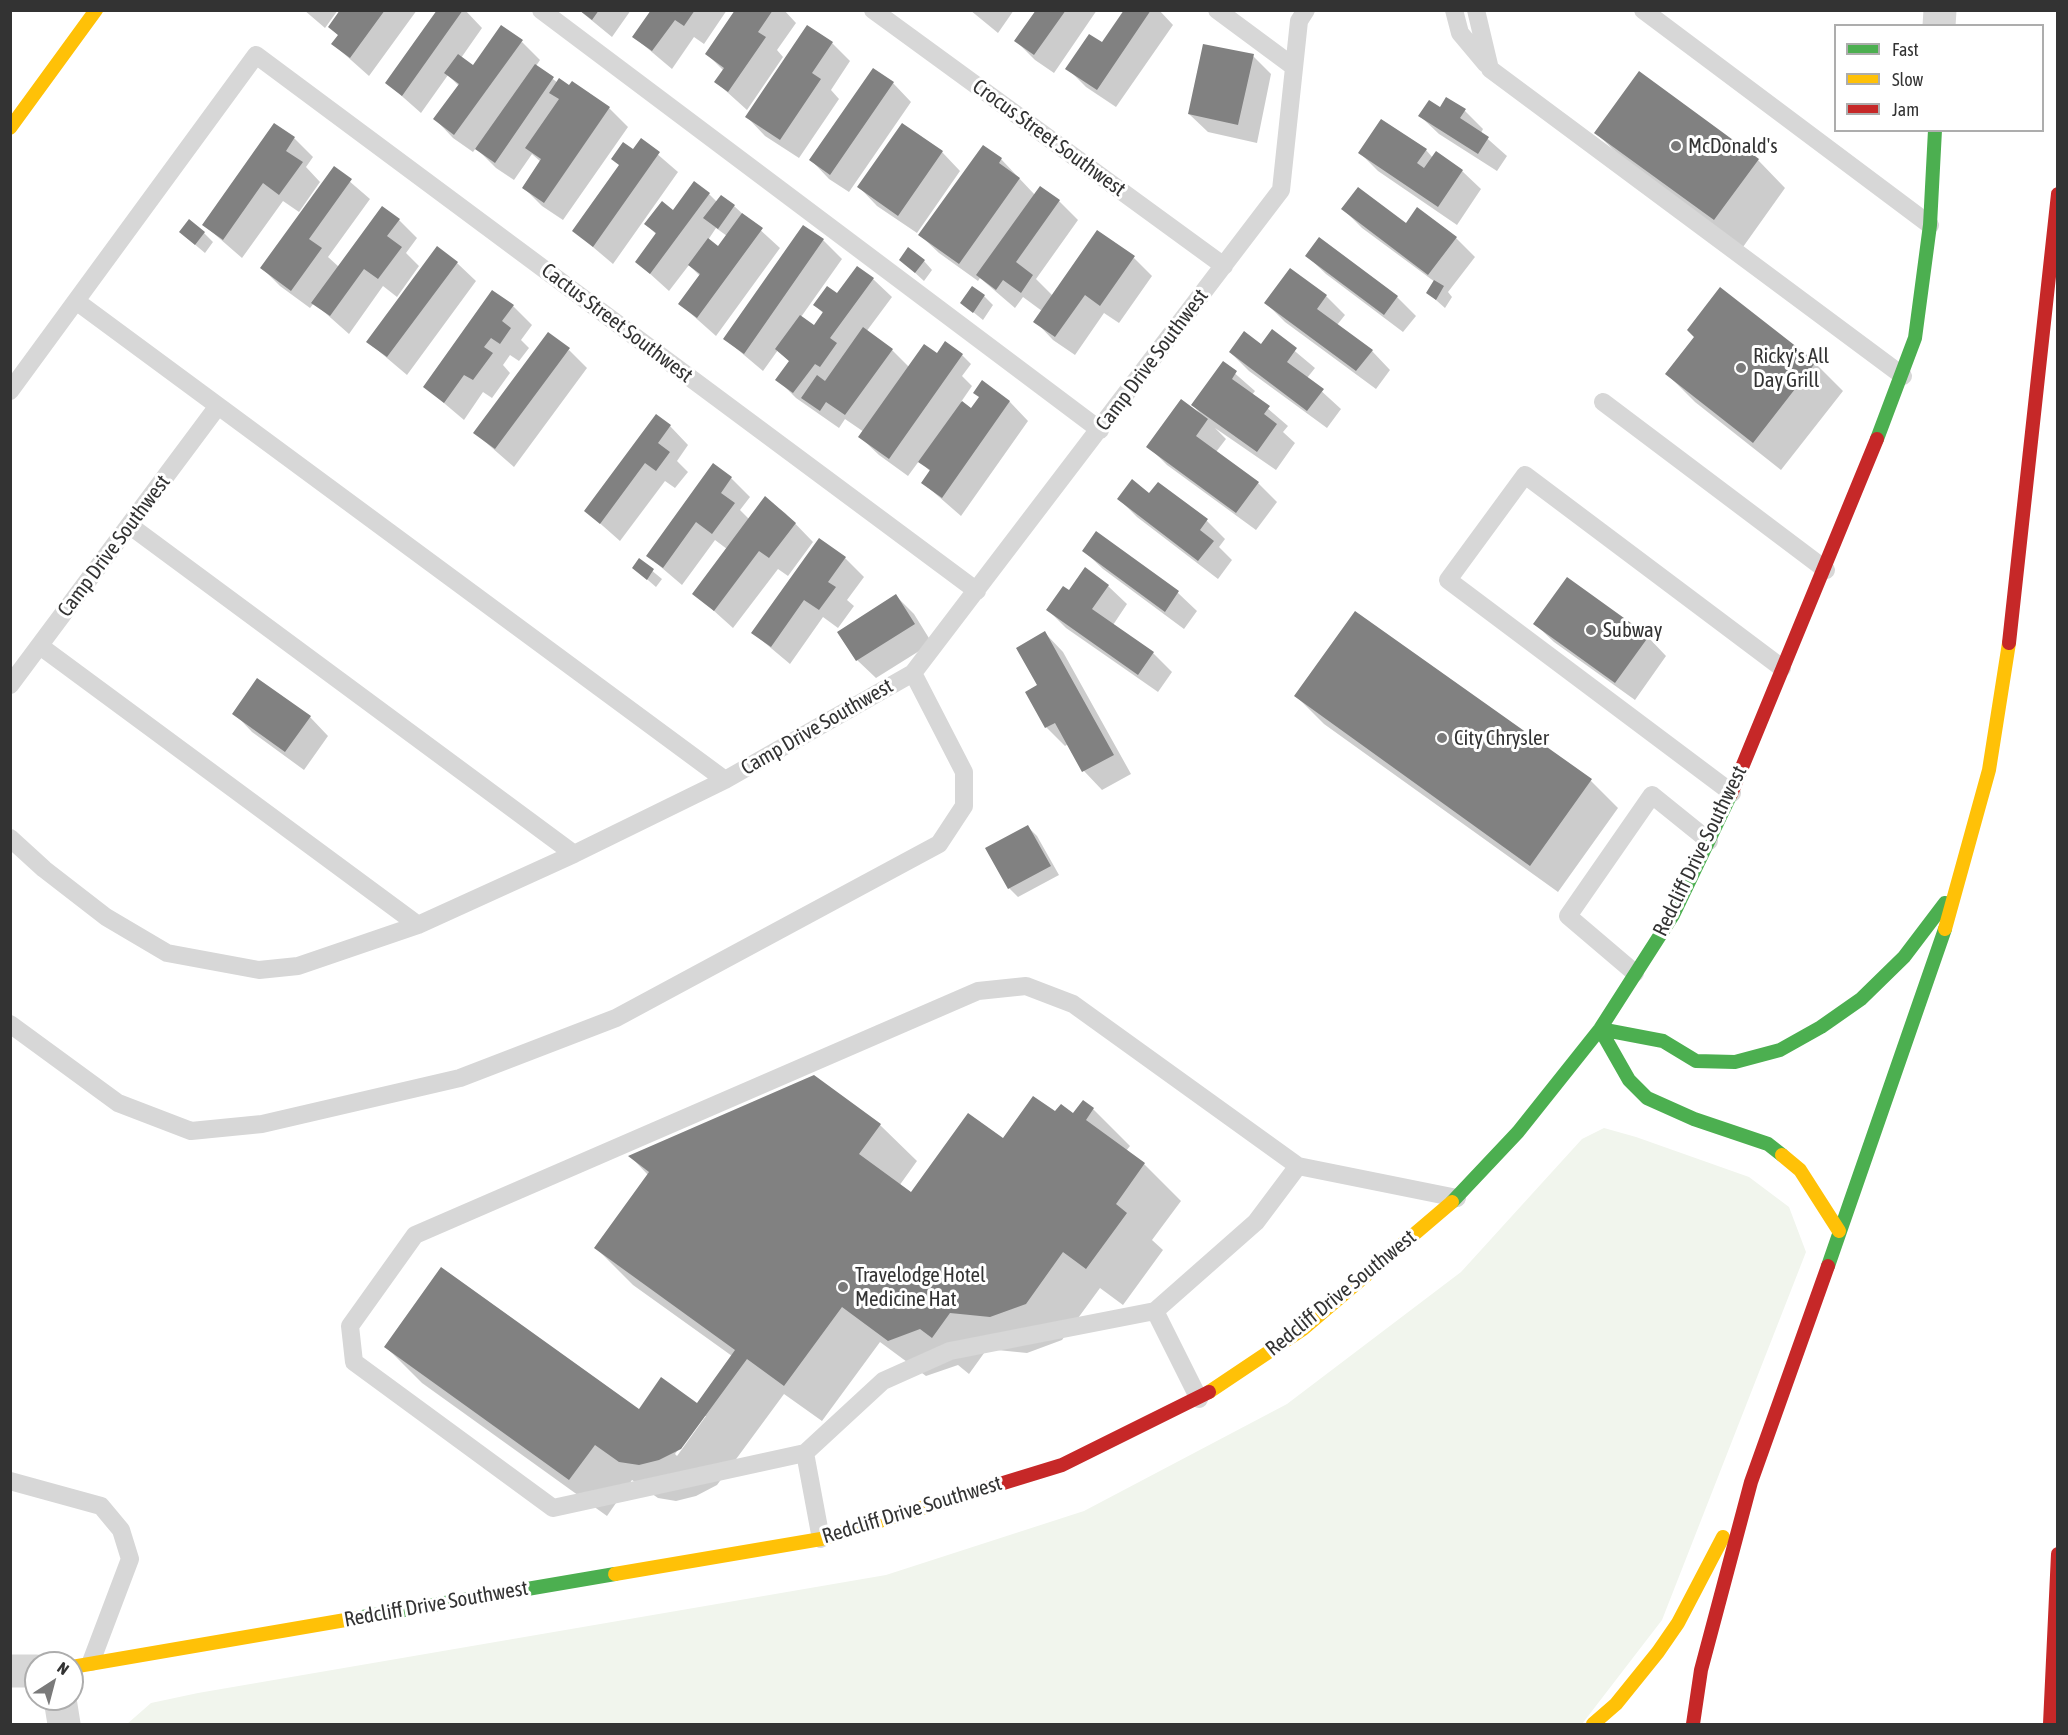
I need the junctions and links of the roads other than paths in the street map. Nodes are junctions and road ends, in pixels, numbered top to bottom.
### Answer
1 (96, 10) edge
2 (541, 10) edge
3 (873, 10) edge
4 (1217, 10) edge
5 (1306, 10) edge
6 (1454, 10) edge
7 (1476, 10) edge
8 (1643, 10) edge
9 (1294, 67) junction
10 (1490, 69) junction
11 (10, 128) edge
12 (1935, 132) edge
13 (2058, 194) edge
14 (1930, 225) junction
15 (1224, 266) junction
16 (76, 301) junction
17 (1903, 376) junction
18 (10, 391) edge
19 (1603, 402) dead end
20 (218, 406) junction
21 (1100, 430) junction
22 (129, 525) junction
23 (1826, 570) junction
24 (977, 591) junction
25 (40, 646) junction
26 (1782, 668) junction
27 (913, 673) junction
28 (10, 685) edge
29 (725, 780) junction
30 (1732, 793) junction
31 (10, 838) edge
32 (1709, 841) junction
33 (574, 854) junction
34 (1960, 882) junction
35 (418, 925) junction
36 (1635, 973) junction
37 (10, 1024) edge
38 (1600, 1029) junction
39 (1298, 1166) junction
40 (1457, 1198) junction
41 (1839, 1231) junction
42 (1155, 1311) junction
43 (1199, 1399) junction
44 (805, 1453) junction
45 (10, 1481) edge
46 (1751, 1482) junction
47 (821, 1539) junction
48 (2058, 1554) edge
49 (91, 1662) junction
50 (84, 1664) edge
51 (1593, 1725) edge
52 (1693, 1725) edge
53 (2050, 1725) edge

1 - 11 main road
2 - 21 lane
3 - 15 lane, Crocus Street Southwest
4 - 9 lane
5 - 9 lane, Camp Drive Southwest
6 - 10 lane
7 - 10 lane
8 - 14 lane
9 - 15 lane, Camp Drive Southwest
10 - 17 lane
12 - 14 main road, Redcliff Drive Southwest
13 - 34 main road
14 - 17 main road, Redcliff Drive Southwest
15 - 21 lane, Camp Drive Southwest
16 - 18 lane
16 - 20 lane
16 - 24 lane, Cactus Street Southwest
17 - 23 main road, Redcliff Drive Southwest
19 - 23 lane
20 - 22 lane, Camp Drive Southwest
20 - 29 lane
21 - 24 lane, Camp Drive Southwest
22 - 25 lane, Camp Drive Southwest
22 - 33 lane
23 - 26 main road, Redcliff Drive Southwest
24 - 27 lane, Camp Drive Southwest
25 - 28 lane, Camp Drive Southwest
25 - 35 lane
26 - 30 main road, Redcliff Drive Southwest
26 - 30 lane
27 - 29 lane, Camp Drive Southwest
27 - 37 lane
29 - 33 lane, Camp Drive Southwest
30 - 32 main road, Redcliff Drive Southwest
31 - 35 lane, Camp Drive Southwest
32 - 36 main road, Redcliff Drive Southwest
32 - 36 lane
33 - 35 lane, Camp Drive Southwest
34 - 38 main road
34 - 41 main road
36 - 38 main road, Redcliff Drive Southwest
38 - 40 main road, Redcliff Drive Southwest
38 - 41 main road
39 - 40 lane
39 - 42 lane
39 - 44 lane
40 - 43 main road, Redcliff Drive Southwest
41 - 46 main road
42 - 43 lane
42 - 44 lane
43 - 47 main road, Redcliff Drive Southwest
44 - 47 lane
45 - 49 lane
46 - 51 main road
46 - 52 main road
47 - 49 main road, Redcliff Drive Southwest
48 - 53 main road
49 - 50 main road, Redcliff Drive Southwest

